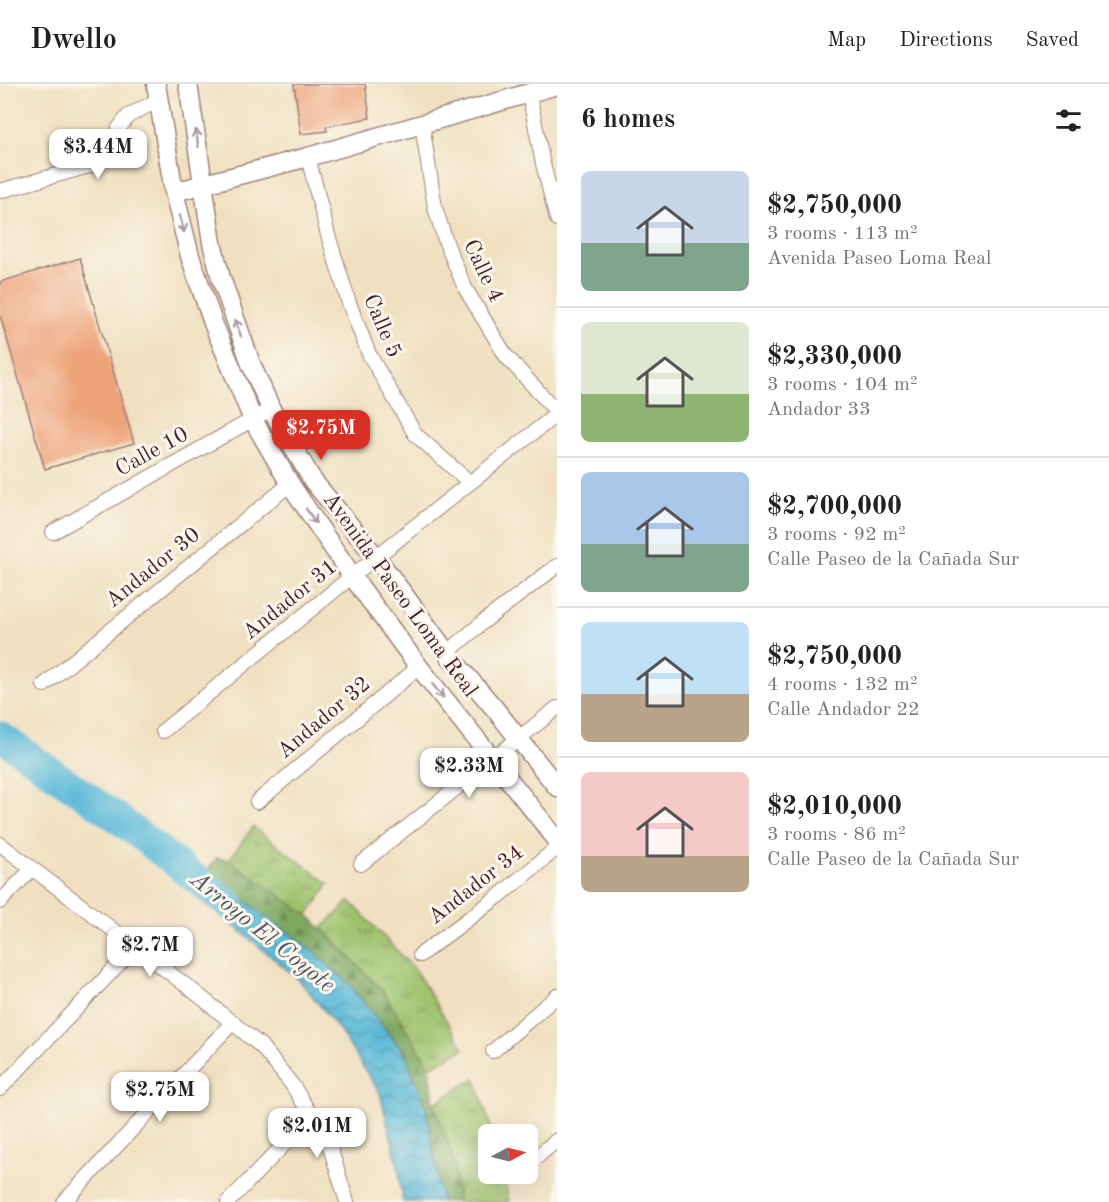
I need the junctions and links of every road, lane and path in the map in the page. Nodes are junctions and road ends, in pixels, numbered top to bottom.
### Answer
1 (188, 84) edge
2 (557, 85) edge
3 (157, 92) edge
4 (529, 93) junction
5 (422, 124) junction
6 (308, 157) junction
7 (204, 184) junction
8 (0, 191) edge
9 (174, 192) junction
10 (557, 219) edge
11 (251, 364) junction
12 (233, 372) junction
13 (271, 409) junction
14 (557, 413) edge
15 (253, 420) junction
16 (469, 482) junction
17 (290, 484) junction
18 (53, 532) dead end
19 (376, 557) junction
20 (557, 566) edge
21 (352, 576) junction
22 (447, 653) junction
23 (419, 667) junction
24 (44, 685) dead end
25 (557, 708) edge
26 (163, 732) dead end
27 (519, 740) junction
28 (494, 760) junction
29 (557, 787) edge
30 (257, 802) dead end
31 (557, 840) edge
32 (0, 844) edge
33 (557, 848) edge
34 (361, 864) dead end
35 (32, 869) junction
36 (0, 902) edge
37 (135, 947) junction
38 (420, 954) dead end
39 (557, 996) edge
40 (233, 1022) junction
41 (493, 1051) dead end
42 (0, 1089) edge
43 (312, 1116) junction
44 (557, 1140) edge
45 (538, 1156) edge
46 (64, 1202) edge
47 (228, 1202) edge
48 (347, 1202) edge

7 -> 1 street, Avenida Paseo Loma Real
2 - 4 street
3 - 8 street
3 - 9 street, Avenida Paseo Loma Real
4 - 5 street
4 - 10 street
5 - 6 street
5 - 14 street, Calle 4
6 - 7 street
6 - 16 street, Calle 5
7 - 9 street
11 -> 7 street, Avenida Paseo Loma Real
9 -> 12 street, Avenida Paseo Loma Real
11 - 12 street
11 - 13 street, Avenida Paseo Loma Real
12 - 15 street, Avenida Paseo Loma Real
13 - 15 street, Calle 10
13 - 19 street, Avenida Paseo Loma Real
14 - 16 street, Andador 31
15 - 17 street, Avenida Paseo Loma Real
15 - 18 street, Calle 10
16 - 19 street, Andador 31
17 -> 21 street, Avenida Paseo Loma Real
17 - 24 street, Andador 30
19 - 21 street, Andador 31
19 - 22 street, Avenida Paseo Loma Real
20 - 22 street
21 - 23 street, Avenida Paseo Loma Real
21 - 26 street, Andador 31
22 - 27 street, Avenida Paseo Loma Real
23 -> 28 street, Avenida Paseo Loma Real
23 - 30 street, Andador 32
25 - 27 street
27 - 28 street
27 - 29 street, Avenida Paseo Loma Real
28 - 31 street, Avenida Paseo Loma Real
28 - 34 street
32 - 35 street
33 - 38 street, Andador 34
35 - 36 street
35 - 37 street
37 - 40 street
37 - 42 street
39 - 41 street
40 - 43 street
40 - 46 street
43 - 47 street
43 - 48 street
44 - 45 street

